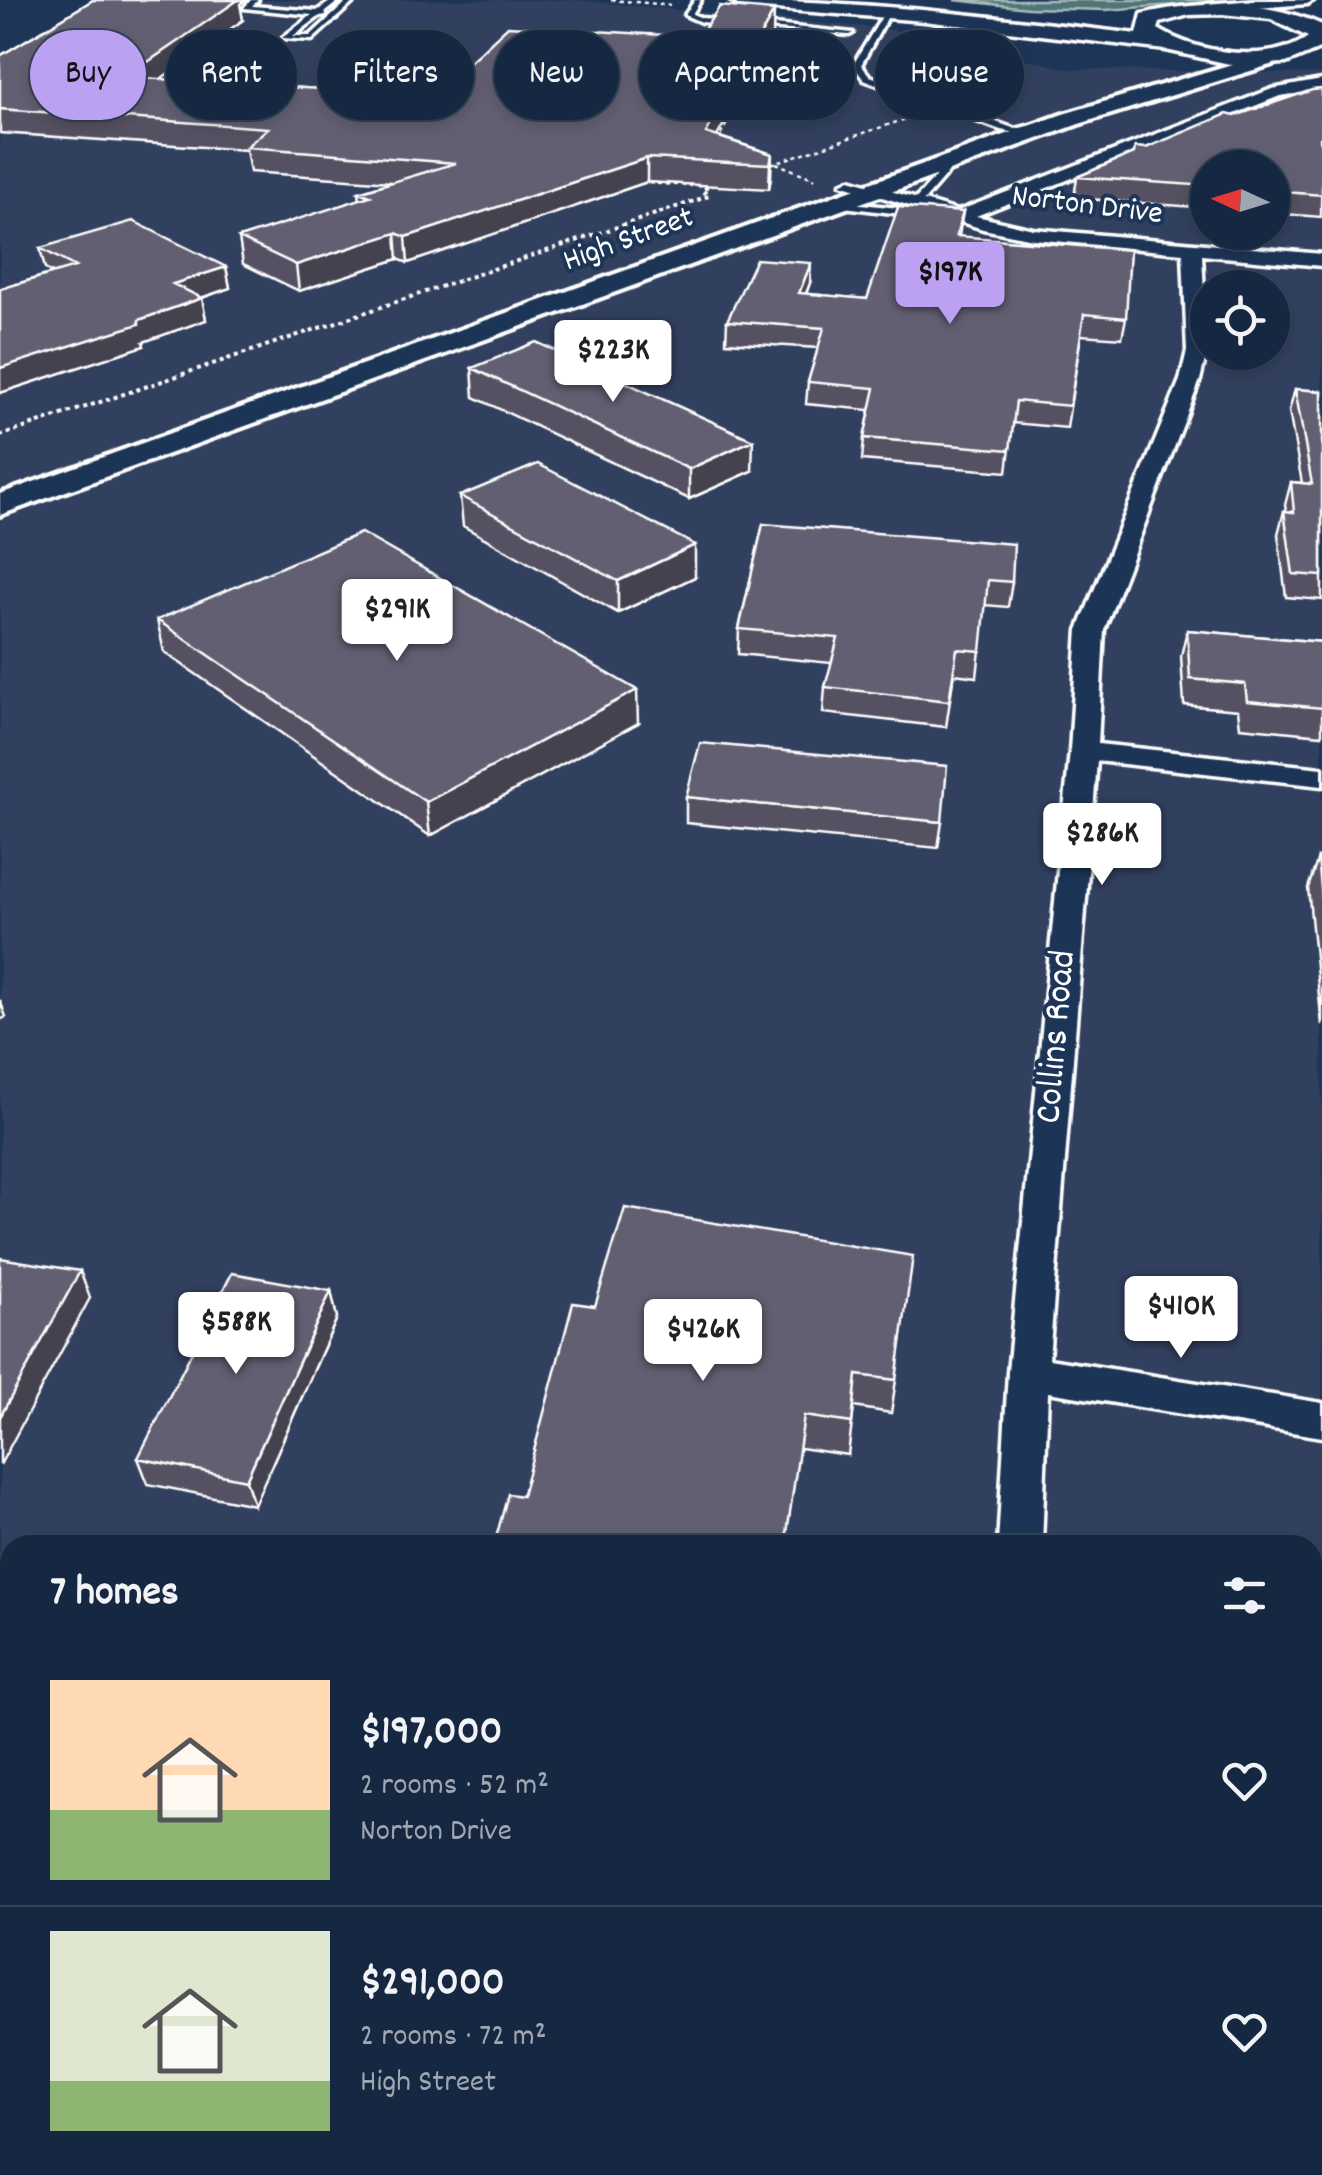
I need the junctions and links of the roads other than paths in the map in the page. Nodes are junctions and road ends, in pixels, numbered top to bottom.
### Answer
1 (254, 0) edge
2 (338, 0) edge
3 (352, 0) edge
4 (740, 0) edge
5 (850, 0) edge
6 (1322, 2) edge
7 (695, 4) edge
8 (890, 5) edge
9 (1174, 11) junction
10 (1296, 11) edge
11 (320, 14) junction
12 (334, 15) junction
13 (1322, 24) edge
14 (815, 30) edge
15 (298, 31) junction
16 (315, 33) junction
17 (1169, 46) junction
18 (1304, 51) edge
19 (1322, 85) edge
20 (1071, 119) junction
21 (1004, 128) junction
22 (954, 160) junction
23 (852, 192) junction
24 (917, 203) junction
25 (959, 217) junction
26 (982, 224) junction
27 (1190, 250) edge
28 (1192, 250) joint
29 (1322, 260) edge
30 (0, 486) edge
31 (0, 505) edge
32 (1084, 751) junction
33 (1322, 777) edge
34 (1028, 1372) junction
35 (1322, 1420) edge
36 (1020, 1535) edge

1 - 11 lane
2 - 11 lane
3 - 12 lane
4 - 8 highway
5 - 8 highway
6 - 10 street
7 - 14 lane
8 - 9 highway
8 - 17 highway
8 - 21 lane
9 - 10 highway
9 - 17 highway
10 - 13 highway
10 - 18 highway
11 - 12 lane
11 - 15 lane
12 - 16 lane
15 - 16 lane
15 - 16 lane
17 - 18 highway
17 - 21 main road, High Street
18 - 20 main road, High Street
19 - 25 street
20 - 21 lane
20 - 22 main road, High Street
21 - 23 main road, High Street
22 - 23 main road, High Street
22 - 24 lane
23 - 24 street, Norton Drive
23 - 26 lane
23 - 30 main road, High Street
23 - 31 main road, High Street
24 - 25 street, Norton Drive
25 - 26 street, Norton Drive
26 - 27 street, Norton Drive
28 - 29 street, Norton Drive
28 - 32 street, Collins Road
32 - 33 street
32 - 34 street, Collins Road
34 - 35 street
34 - 36 street, Collins Road

